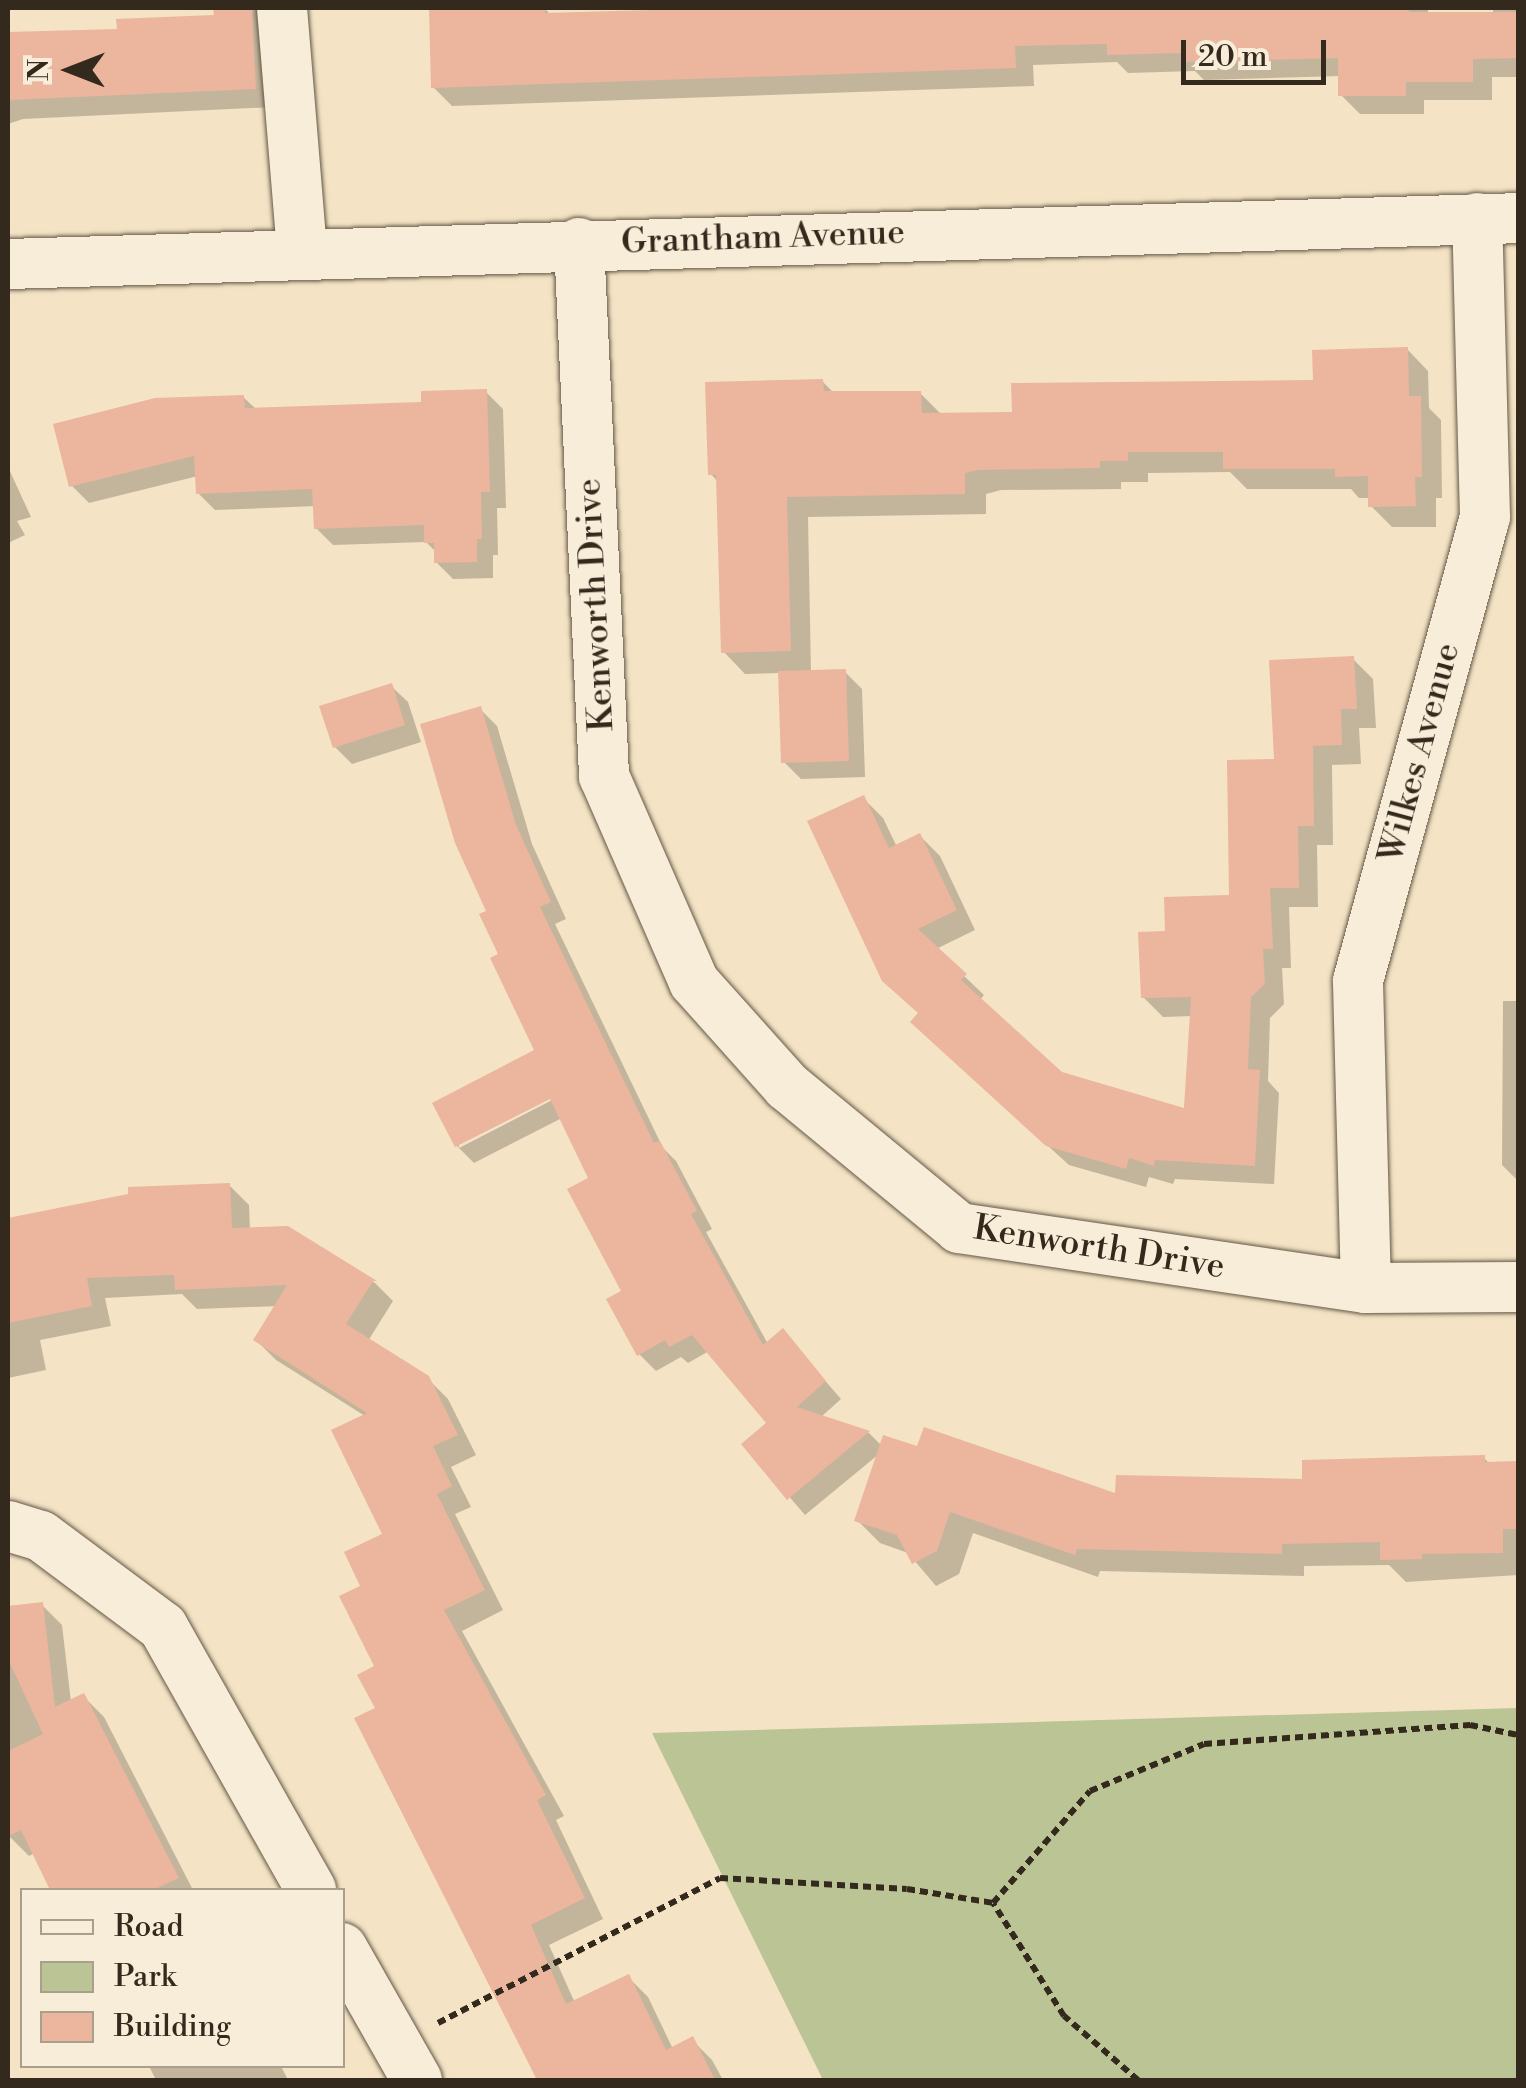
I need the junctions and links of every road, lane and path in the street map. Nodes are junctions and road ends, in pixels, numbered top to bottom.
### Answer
1 (282, 8) edge
2 (1498, 218) edge
3 (579, 243) junction
4 (302, 251) junction
5 (8, 264) edge
6 (1518, 1286) edge
7 (1366, 1288) junction
8 (8, 1526) edge
9 (1518, 1735) edge
10 (310, 1888) edge
11 (993, 1903) junction
12 (345, 1953) edge
13 (407, 2062) edge
14 (1138, 2080) edge

1 - 4 street
2 - 3 street, Grantham Avenue
2 - 7 street, Wilkes Avenue
3 - 4 street, Grantham Avenue
3 - 7 street, Kenworth Drive
4 - 5 street, Grantham Avenue
6 - 7 street, Kenworth Drive
8 - 10 street
9 - 11 path
11 - 13 path
11 - 14 path
12 - 13 street

